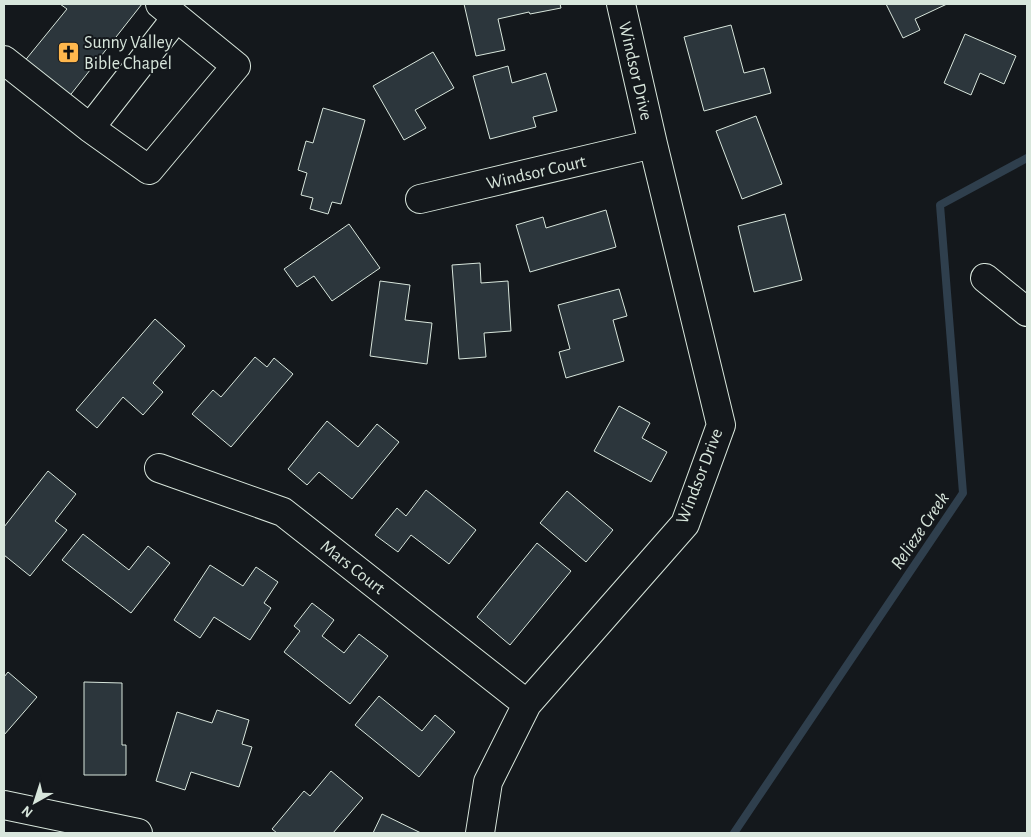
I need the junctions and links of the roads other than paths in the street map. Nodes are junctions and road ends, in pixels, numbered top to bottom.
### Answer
1 (621, 4) edge
2 (168, 11) edge
3 (4, 60) edge
4 (90, 128) junction
5 (653, 144) junction
6 (420, 200) dead end
7 (985, 278) dead end
8 (1027, 312) edge
9 (159, 468) dead end
10 (526, 704) junction
11 (4, 805) edge
12 (138, 833) edge
13 (480, 833) edge

1 - 5 street, Windsor Drive
2 - 4 street
2 - 4 street
3 - 4 street
5 - 6 street, Windsor Court
5 - 10 street, Windsor Drive
7 - 8 street
9 - 10 street, Mars Court
10 - 13 street, Windsor Drive
11 - 12 street

